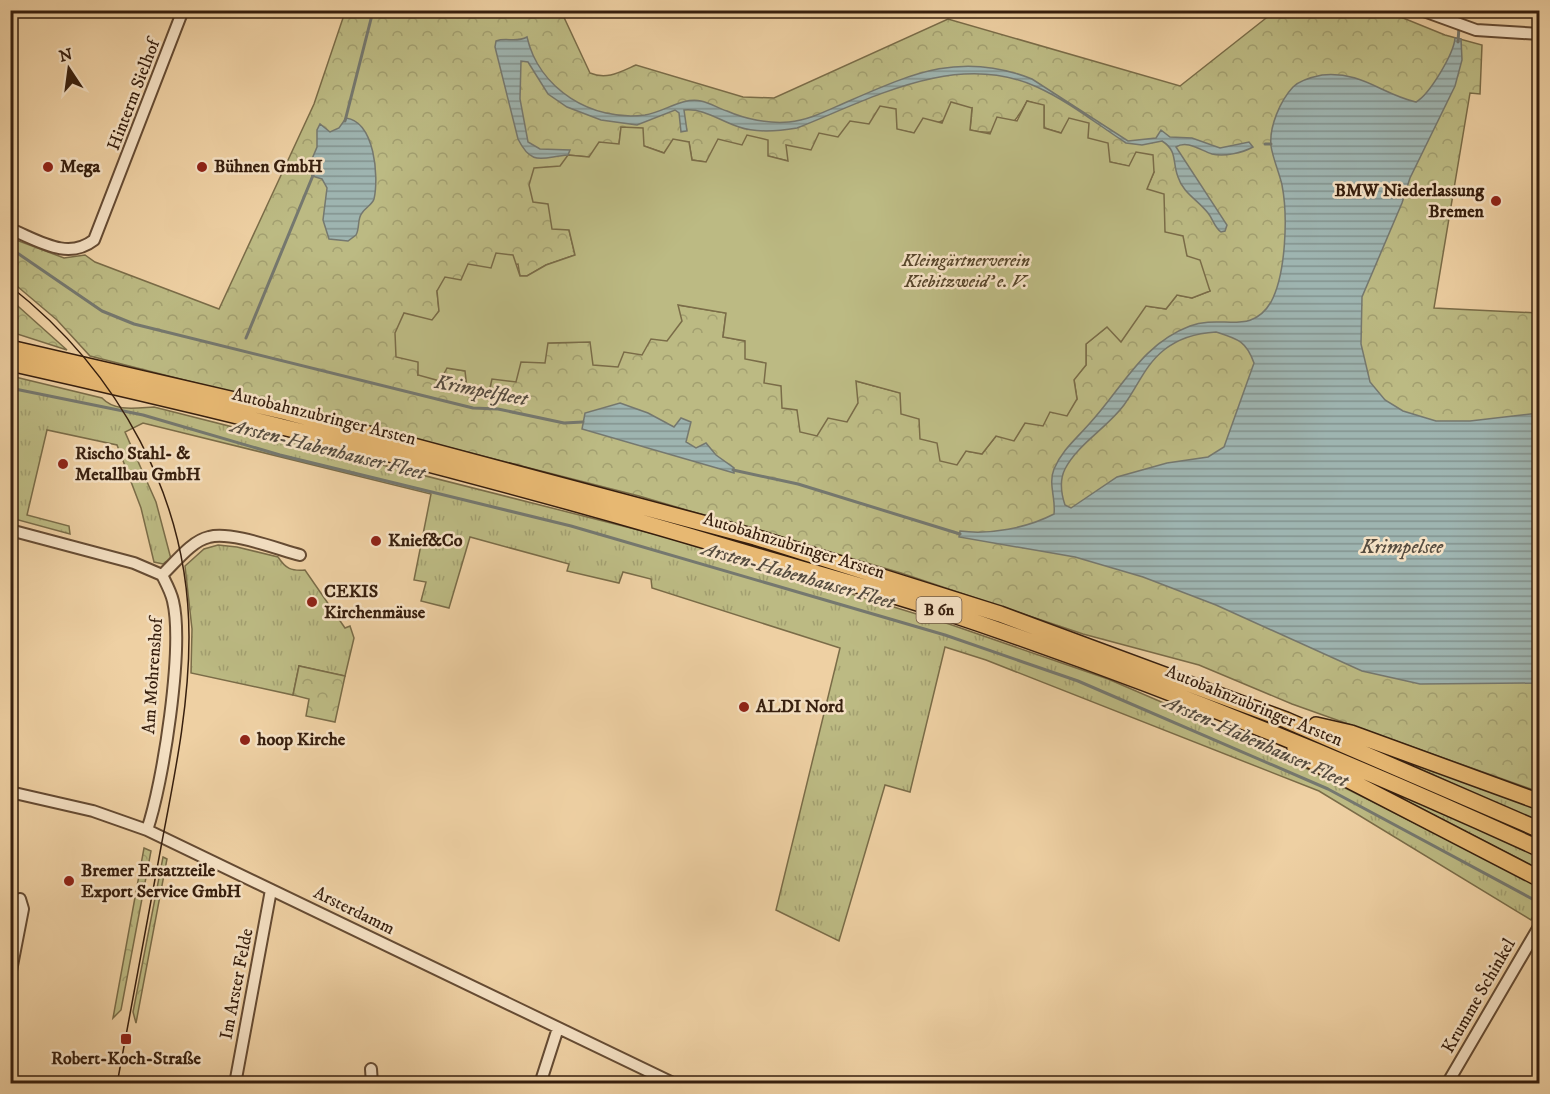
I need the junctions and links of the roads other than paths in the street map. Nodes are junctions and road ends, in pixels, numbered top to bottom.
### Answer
1 (183, 10) edge
2 (1421, 10) edge
3 (1539, 34) edge
4 (10, 229) edge
5 (10, 348) edge
6 (10, 363) edge
7 (10, 530) edge
8 (300, 555) dead end
9 (162, 575) junction
10 (1286, 720) junction
11 (1276, 734) junction
12 (10, 792) edge
13 (1539, 802) edge
14 (147, 830) junction
15 (1539, 830) edge
16 (1539, 849) edge
17 (1539, 879) edge
18 (271, 890) junction
19 (20, 899) dead end
20 (1539, 925) edge
21 (10, 976) edge
22 (558, 1028) junction
23 (371, 1069) dead end
24 (235, 1083) edge
25 (372, 1083) edge
26 (540, 1083) edge
27 (675, 1083) edge
28 (1447, 1083) edge

1 - 4 street, Hinterm Sielhof
2 - 3 street
5 - 10 highway, Autobahnzubringer Arsten / B 6n
6 - 11 highway, Autobahnzubringer Arsten / B 6n
7 - 9 street
8 - 9 street
9 - 14 street, Am Mohrenshof
10 - 13 highway
10 - 15 highway, Autobahnzubringer Arsten / B 6n
11 - 16 highway, Autobahnzubringer Arsten / B 6n
11 - 17 highway
12 - 14 street, Arsterdamm
14 - 18 street, Arsterdamm
18 - 22 street, Arsterdamm
18 - 24 street, Im Arster Felde
19 - 21 street
20 - 28 street, Krumme Schinkel
22 - 26 street
22 - 27 street, Arsterdamm
23 - 25 street

